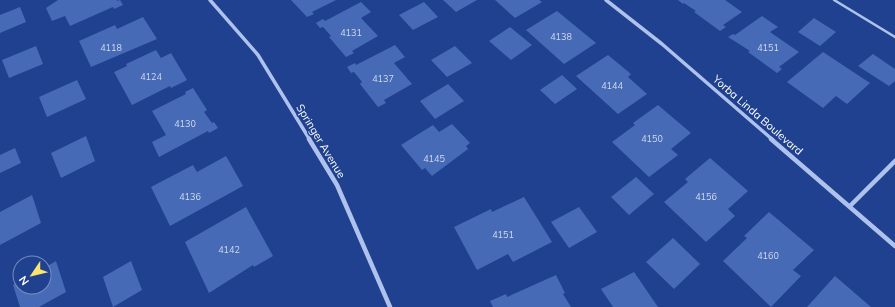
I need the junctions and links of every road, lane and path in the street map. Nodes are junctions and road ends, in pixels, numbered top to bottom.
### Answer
1 (210, 0) edge
2 (606, 0) edge
3 (834, 0) edge
4 (895, 37) edge
5 (895, 161) edge
6 (850, 206) junction
7 (895, 246) edge
8 (390, 307) edge

1 - 8 street, Springer Avenue
2 - 6 street, Yorba Linda Boulevard
3 - 4 lane
5 - 6 street
6 - 7 street, Yorba Linda Boulevard

